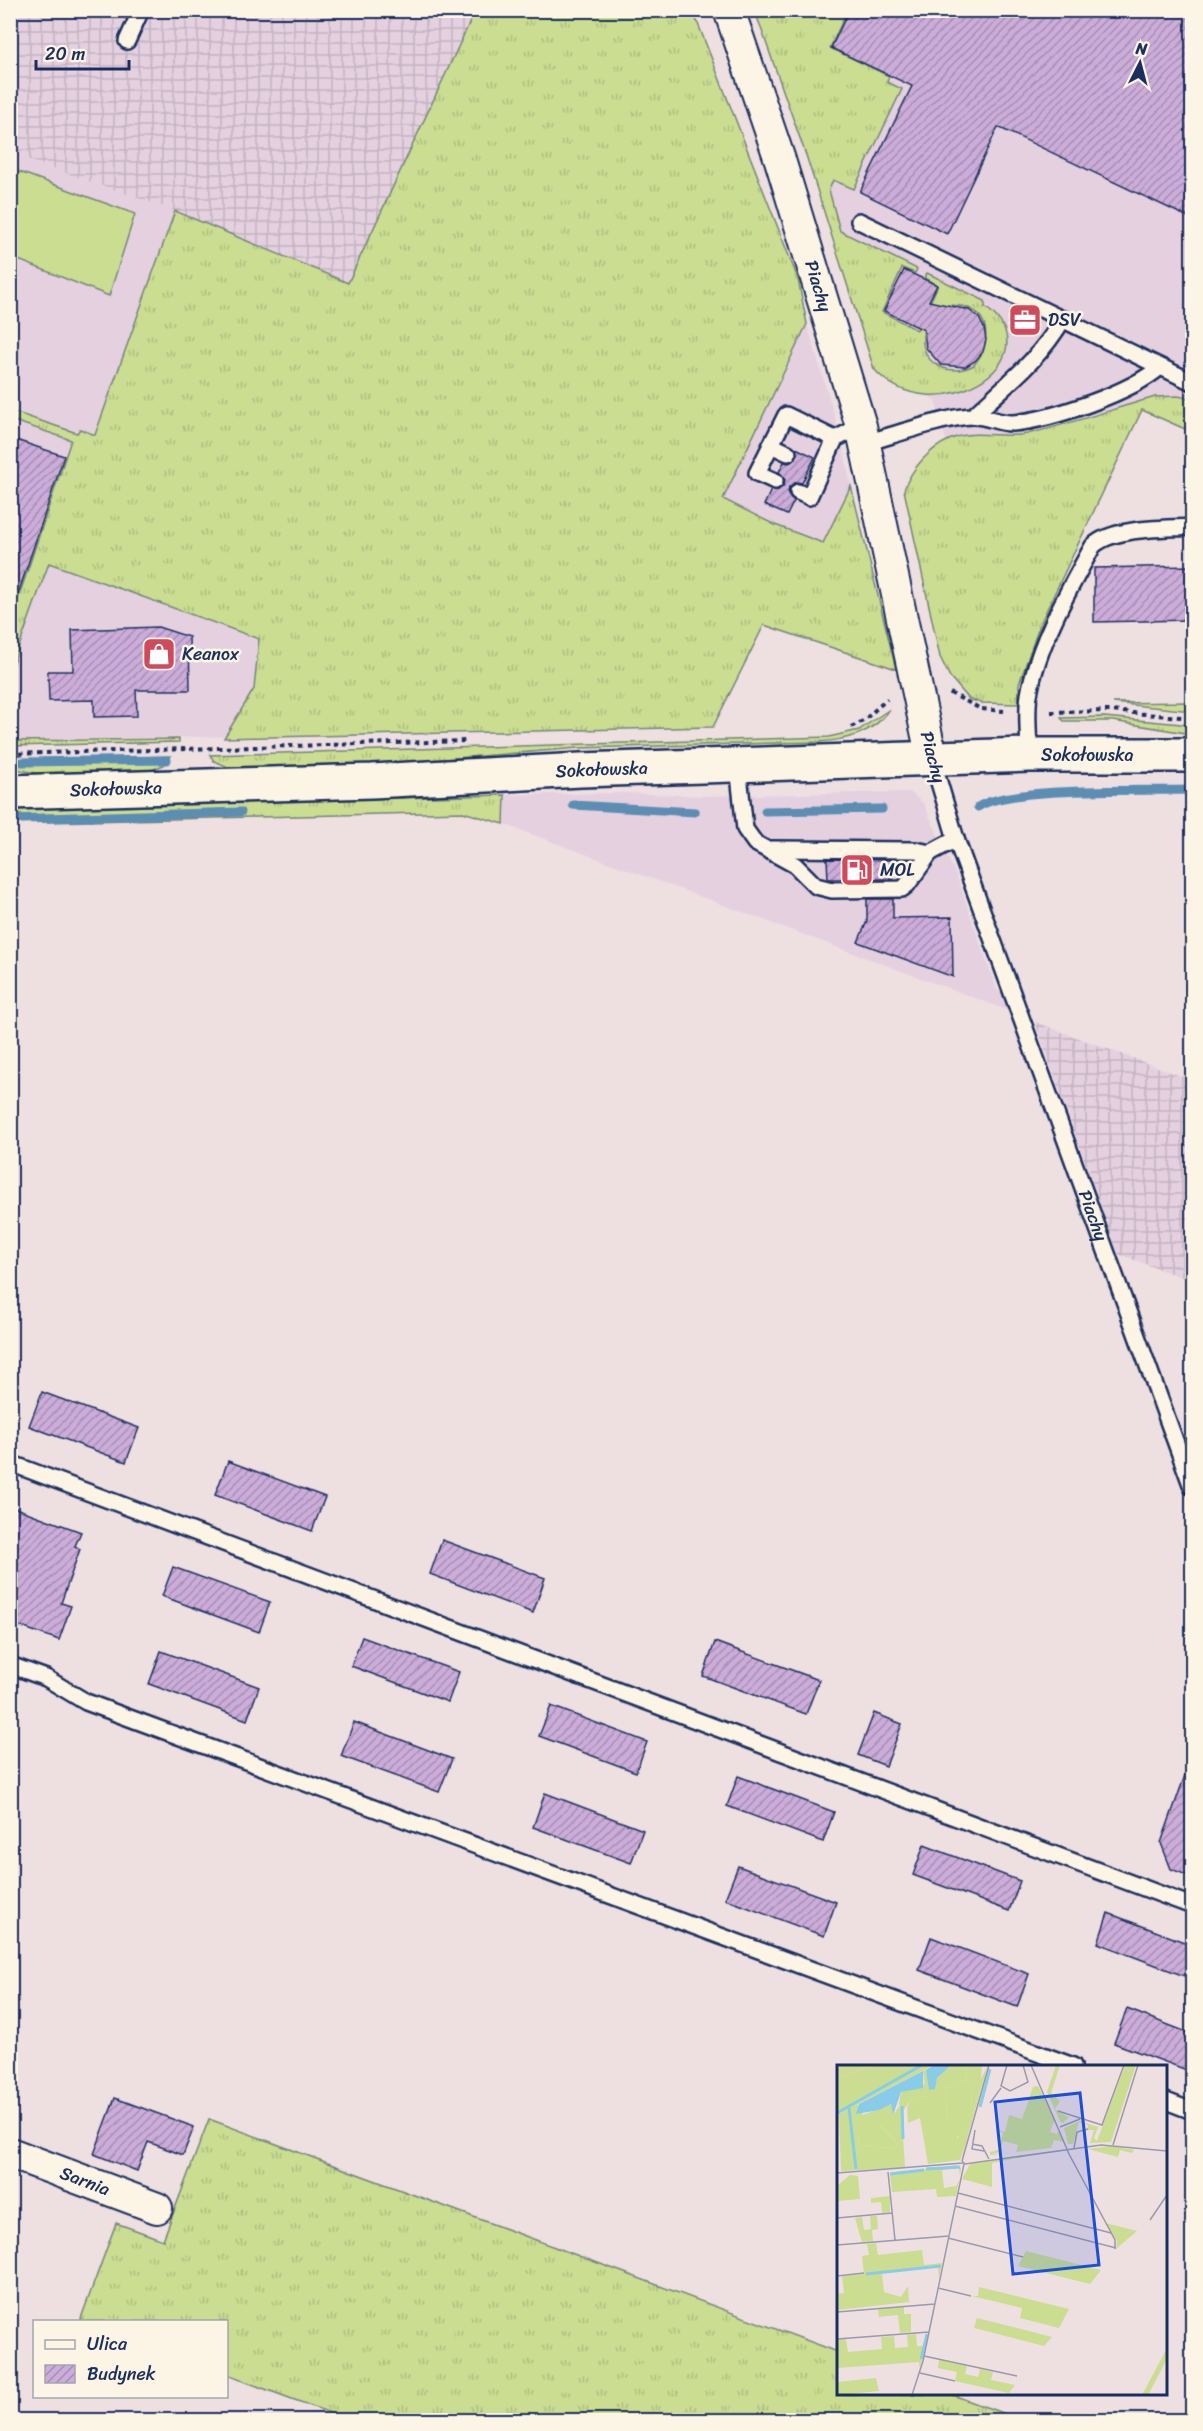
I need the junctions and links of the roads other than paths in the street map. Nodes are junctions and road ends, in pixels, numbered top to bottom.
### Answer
1 (141, 10) edge
2 (729, 10) edge
3 (128, 41) dead end
4 (859, 221) dead end
5 (1063, 319) junction
6 (1160, 367) junction
7 (1192, 382) edge
8 (973, 416) junction
9 (864, 434) junction
10 (835, 439) junction
11 (771, 445) junction
12 (788, 453) dead end
13 (775, 481) dead end
14 (798, 492) dead end
15 (1192, 527) edge
16 (1029, 755) junction
17 (1192, 755) edge
18 (932, 759) junction
19 (738, 766) junction
20 (10, 792) edge
21 (956, 839) junction
22 (762, 846) junction
23 (930, 853) junction
24 (10, 1463) edge
25 (1192, 1487) edge
26 (10, 1665) edge
27 (1192, 1906) edge
28 (1068, 2065) edge
29 (1167, 2101) edge
30 (1192, 2111) edge
31 (10, 2153) edge
32 (157, 2208) dead end

1 - 3 lane
2 - 9 street, Piachy
4 - 5 lane
5 - 6 lane
5 - 8 lane
6 - 7 lane
6 - 8 lane
8 - 9 lane
9 - 10 lane
9 - 18 street, Piachy
10 - 11 lane
10 - 14 lane
11 - 12 lane
11 - 13 lane
15 - 16 lane
16 - 17 street, Sokołowska
16 - 18 street, Sokołowska
18 - 19 street, Sokołowska
18 - 21 lane, Piachy
19 - 20 street, Sokołowska
19 - 22 lane
21 - 23 lane
21 - 25 lane, Piachy
22 - 23 lane
22 - 23 lane
24 - 27 lane
26 - 28 lane
29 - 30 lane
31 - 32 street, Sarnia

